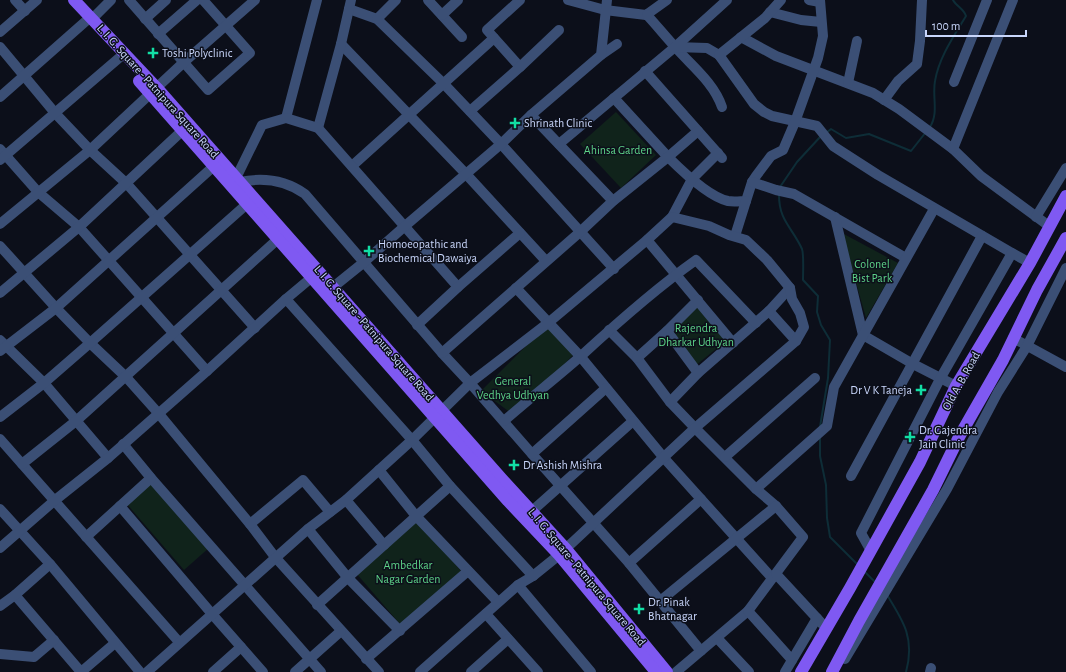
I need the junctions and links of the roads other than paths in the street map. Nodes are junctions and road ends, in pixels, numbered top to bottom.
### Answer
1 (15, 0) edge
2 (37, 0) edge
3 (67, 0) edge
4 (74, 0) edge
5 (111, 0) edge
6 (129, 0) edge
7 (166, 0) edge
8 (197, 0) edge
9 (203, 0) edge
10 (255, 0) edge
11 (317, 0) edge
12 (396, 0) edge
13 (428, 0) edge
14 (458, 0) edge
15 (520, 0) edge
16 (568, 0) edge
17 (667, 0) edge
18 (727, 0) edge
19 (781, 0) edge
20 (809, 0) edge
21 (922, 0) edge
22 (987, 0) edge
23 (1013, 0) edge
24 (820, 1) edge
25 (350, 5) edge
26 (606, 5) edge
27 (25, 11) junction
28 (770, 12) junction
29 (442, 15) junction
30 (647, 15) junction
31 (145, 19) junction
32 (377, 19) junction
33 (89, 20) junction
34 (821, 22) junction
35 (226, 25) junction
36 (559, 30) dead end
37 (0, 32) edge
38 (158, 34) junction
39 (462, 37) dead end
40 (741, 37) junction
41 (494, 38) junction
42 (857, 41) dead end
43 (341, 44) junction
44 (617, 44) dead end
45 (0, 47) edge
46 (675, 47) junction
47 (601, 55) junction
48 (719, 55) junction
49 (119, 58) junction
50 (183, 63) junction
51 (520, 67) junction
52 (645, 71) junction
53 (814, 71) junction
54 (25, 76) junction
55 (954, 82) dead end
56 (848, 83) junction
57 (444, 84) junction
58 (154, 91) junction
59 (0, 98) edge
60 (614, 98) junction
61 (884, 100) junction
62 (722, 107) dead end
63 (470, 111) junction
64 (55, 113) junction
65 (409, 115) junction
66 (531, 115) junction
67 (286, 118) junction
68 (795, 122) junction
69 (318, 128) junction
70 (183, 130) junction
71 (698, 131) junction
72 (501, 144) junction
73 (559, 144) junction
74 (953, 149) junction
75 (90, 150) junction
76 (2, 155) edge
77 (668, 157) junction
78 (214, 166) junction
79 (352, 166) junction
80 (1066, 168) edge
81 (466, 174) junction
82 (692, 179) junction
83 (238, 180) junction
84 (752, 182) junction
85 (127, 184) junction
86 (38, 192) junction
87 (1066, 196) edge
88 (613, 201) junction
89 (746, 201) junction
90 (247, 204) junction
91 (934, 209) junction
92 (672, 217) junction
93 (835, 217) junction
94 (1036, 217) junction
95 (157, 218) junction
96 (0, 224) edge
97 (404, 226) junction
98 (1049, 226) junction
99 (79, 227) junction
100 (580, 232) junction
101 (520, 234) junction
102 (735, 236) junction
103 (982, 236) junction
104 (1066, 238) edge
105 (278, 239) junction
106 (647, 240) junction
107 (0, 246) edge
108 (1012, 253) junction
109 (190, 255) junction
110 (906, 258) junction
111 (109, 261) junction
112 (546, 261) junction
113 (363, 263) junction
114 (1030, 263) junction
115 (1066, 268) edge
116 (614, 269) junction
117 (23, 272) junction
118 (316, 275) junction
119 (675, 275) junction
120 (458, 287) junction
121 (516, 288) junction
122 (790, 288) junction
123 (222, 291) junction
124 (330, 291) junction
125 (0, 293) edge
126 (141, 298) junction
127 (286, 299) junction
128 (698, 300) junction
129 (56, 308) junction
130 (769, 311) junction
131 (548, 323) junction
132 (756, 323) junction
133 (417, 325) junction
134 (255, 328) junction
135 (609, 330) junction
136 (667, 331) junction
137 (173, 334) junction
138 (863, 335) junction
139 (1013, 338) junction
140 (796, 341) junction
141 (90, 343) junction
142 (733, 343) junction
143 (2, 346) edge
144 (1027, 346) junction
145 (442, 353) junction
146 (580, 356) junction
147 (637, 358) junction
148 (913, 364) junction
149 (1066, 367) edge
150 (207, 371) junction
151 (698, 373) junction
152 (126, 377) junction
153 (815, 378) dead end
154 (940, 379) junction
155 (44, 383) junction
156 (470, 383) junction
157 (956, 386) junction
158 (606, 388) junction
159 (670, 402) junction
160 (159, 414) junction
161 (439, 415) junction
162 (0, 417) edge
163 (76, 421) junction
164 (504, 421) junction
165 (633, 421) junction
166 (695, 428) junction
167 (0, 439) edge
168 (412, 440) junction
169 (123, 444) junction
170 (532, 454) junction
171 (108, 458) junction
172 (664, 458) junction
173 (725, 458) junction
174 (22, 464) junction
175 (379, 470) junction
176 (851, 476) dead end
177 (151, 478) junction
178 (450, 486) junction
179 (560, 486) junction
180 (756, 488) junction
181 (701, 499) junction
182 (346, 500) junction
183 (54, 501) junction
184 (120, 506) junction
185 (776, 506) junction
186 (0, 509) edge
187 (532, 511) junction
188 (330, 512) junction
189 (416, 516) junction
190 (594, 523) junction
191 (250, 524) junction
192 (308, 529) junction
193 (21, 531) junction
194 (86, 537) junction
195 (737, 538) junction
196 (384, 545) junction
197 (0, 548) edge
198 (871, 551) junction
199 (563, 552) junction
200 (275, 557) junction
201 (629, 563) junction
202 (50, 564) junction
203 (894, 568) junction
204 (468, 571) junction
205 (533, 576) junction
206 (774, 576) junction
207 (348, 578) junction
208 (244, 585) junction
209 (518, 585) junction
210 (15, 595) junction
211 (660, 601) junction
212 (875, 601) junction
213 (498, 602) junction
214 (317, 605) junction
215 (0, 606) edge
216 (748, 611) junction
217 (212, 614) junction
218 (486, 614) junction
219 (817, 618) junction
220 (826, 628) junction
221 (342, 631) junction
222 (400, 631) junction
223 (717, 638) junction
224 (508, 639) junction
225 (54, 640) junction
226 (179, 642) junction
227 (115, 643) junction
228 (241, 647) junction
229 (701, 652) junction
230 (0, 654) edge
231 (310, 659) junction
232 (366, 659) junction
233 (792, 660) junction
234 (473, 671) edge
235 (140, 672) edge
236 (146, 672) edge
237 (213, 672) edge
238 (263, 672) edge
239 (295, 672) edge
240 (321, 672) edge
241 (379, 672) edge
242 (420, 672) edge
243 (538, 672) edge
244 (591, 672) edge
245 (656, 672) edge
246 (667, 672) edge
247 (676, 672) edge
248 (749, 672) edge
249 (785, 672) edge
250 (801, 672) edge
251 (832, 672) edge
252 (837, 672) edge

1 - 27 street
2 - 27 street
3 - 33 main road, L. I. G. Square - Patnipura Square Road
4 - 33 main road, L. I. G. Square - Patnipura Square Road
5 - 33 street
6 - 31 street
7 - 31 street
8 - 38 street
9 - 35 street
10 - 35 street
11 - 67 street
12 - 32 street
13 - 29 street
14 - 29 street
15 - 41 street
16 - 26 street
17 - 30 street
18 - 46 street
19 - 28 street
20 - 24 street
21 - 61 street
22 - 55 street
23 - 74 street
24 - 34 street
25 - 32 street
25 - 43 street
26 - 30 street
26 - 47 street
27 - 37 street
28 - 34 street
28 - 40 street
29 - 39 street
30 - 46 street
31 - 38 street
32 - 57 street
33 - 49 main road, L. I. G. Square - Patnipura Square Road
33 - 54 street
33 - 58 main road, L. I. G. Square - Patnipura Square Road
34 - 53 street
35 - 50 street
35 - 50 street
36 - 51 street
38 - 50 street
40 - 48 street
40 - 53 street
41 - 51 street
41 - 57 street
42 - 56 street
43 - 65 street
43 - 69 street
44 - 47 street
45 - 54 street
46 - 48 street
46 - 52 street
46 - 62 street
47 - 66 street
48 - 68 street
49 - 58 main road, L. I. G. Square - Patnipura Square Road
49 - 64 street
50 - 58 street
51 - 63 street
52 - 60 street
52 - 71 street
53 - 56 street
53 - 68 street
54 - 59 street
54 - 64 street
56 - 61 street
57 - 63 street
57 - 65 street
58 - 70 main road, L. I. G. Square - Patnipura Square Road
58 - 75 street
58 - 83 main road, L. I. G. Square - Patnipura Square Road
60 - 73 street
60 - 77 street
61 - 74 street
63 - 72 street
64 - 75 street
64 - 76 street
65 - 79 street
65 - 81 street
66 - 72 street
66 - 73 street
67 - 69 street
67 - 83 street
68 - 84 street
68 - 91 street
69 - 79 street
70 - 78 main road, L. I. G. Square - Patnipura Square Road
70 - 85 street
71 - 77 street
71 - 82 street
72 - 81 street
72 - 100 street
73 - 88 street
74 - 94 street
75 - 85 street
75 - 86 street
76 - 86 street
77 - 82 street
77 - 88 street
78 - 90 main road, L. I. G. Square - Patnipura Square Road
78 - 95 street
79 - 97 street
80 - 94 street
81 - 97 street
81 - 101 street
82 - 89 street
82 - 92 street
83 - 113 street
83 - 118 main road, L. I. G. Square - Patnipura Square Road
84 - 89 street
84 - 93 street
85 - 95 street
85 - 99 street
86 - 96 street
86 - 99 street
87 - 98 main road, Old A. B. Road
88 - 100 street
89 - 102 street
90 - 105 main road, L. I. G. Square - Patnipura Square Road
90 - 109 street
91 - 103 street
91 - 110 street
92 - 102 street
92 - 106 street
93 - 110 street
93 - 138 street
94 - 98 street
95 - 109 street
95 - 111 street
97 - 113 street
97 - 120 street
98 - 114 main road, Old A. B. Road
99 - 111 street
99 - 117 street
100 - 112 street
100 - 116 street
101 - 112 street
101 - 120 street
102 - 122 street
103 - 108 street
103 - 148 street
104 - 139 main road
105 - 118 main road, L. I. G. Square - Patnipura Square Road
105 - 123 street
106 - 116 street
106 - 119 street
107 - 117 street
108 - 114 street
108 - 154 street
109 - 123 street
109 - 126 street
110 - 138 street
111 - 126 street
111 - 129 street
112 - 121 street
113 - 124 street
113 - 133 street
114 - 157 main road, Old A. B. Road
115 - 144 street
116 - 131 street
117 - 125 street
117 - 129 street
118 - 124 main road, L. I. G. Square - Patnipura Square Road
118 - 127 street
119 - 128 street
119 - 132 street
119 - 135 street
120 - 133 street
121 - 131 street
121 - 145 street
122 - 130 street
122 - 140 street
123 - 134 street
123 - 137 street
124 - 161 main road, L. I. G. Square - Patnipura Square Road
126 - 137 street
126 - 141 street
127 - 134 street
127 - 168 street
128 - 136 street
128 - 142 street
129 - 141 street
129 - 143 street
130 - 132 street
130 - 140 street
131 - 146 street
131 - 156 street
132 - 142 street
133 - 145 street
134 - 150 street
135 - 146 street
135 - 147 street
136 - 147 street
136 - 151 street
137 - 150 street
137 - 152 street
138 - 148 street
138 - 180 street
139 - 144 street
139 - 203 main road
140 - 166 street
141 - 152 street
141 - 155 street
142 - 151 street
143 - 155 street
144 - 149 street
144 - 203 street
145 - 156 street
146 - 158 street
146 - 164 street
147 - 159 street
148 - 154 street
148 - 176 street
150 - 160 street
151 - 159 street
152 - 160 street
152 - 163 street
153 - 173 street
154 - 157 street
154 - 198 street
155 - 162 street
155 - 163 street
156 - 161 street
156 - 164 street
157 - 198 main road, Old A. B. Road
158 - 165 street
158 - 170 street
159 - 166 street
160 - 169 street
160 - 191 street
161 - 168 street
161 - 187 main road, L. I. G. Square - Patnipura Square Road
161 - 199 main road, L. I. G. Square - Patnipura Square Road
163 - 171 street
163 - 174 street
164 - 170 street
165 - 172 street
165 - 179 street
166 - 172 street
166 - 173 street
167 - 174 street
168 - 175 street
168 - 178 street
169 - 171 street
169 - 177 street
170 - 179 street
171 - 183 street
172 - 181 street
172 - 190 street
173 - 180 street
174 - 183 street
175 - 182 street
175 - 189 street
177 - 184 street
177 - 208 street
178 - 189 street
178 - 205 street
179 - 187 street
179 - 190 street
180 - 185 street
181 - 195 street
181 - 201 street
182 - 188 street
182 - 196 street
183 - 193 street
183 - 194 street
184 - 194 street
184 - 217 street
185 - 195 street
185 - 206 street
186 - 193 street
187 - 199 main road, L. I. G. Square - Patnipura Square Road
188 - 191 street
188 - 192 street
189 - 196 street
189 - 204 street
190 - 199 street
190 - 201 street
191 - 200 street
192 - 200 street
192 - 207 street
193 - 197 street
193 - 202 street
194 - 226 street
195 - 206 street
195 - 211 street
196 - 207 street
198 - 220 main road, Old A. B. Road
199 - 205 street
199 - 245 main road, L. I. G. Square - Patnipura Square Road
199 - 246 main road, L. I. G. Square - Patnipura Square Road
200 - 208 street
200 - 214 street
201 - 211 street
202 - 210 street
202 - 227 street
203 - 212 main road
204 - 213 street
204 - 222 street
205 - 209 street
206 - 216 street
206 - 219 street
207 - 214 street
207 - 222 street
208 - 217 street
208 - 231 street
209 - 213 street
209 - 244 street
210 - 215 street
210 - 225 street
211 - 229 street
212 - 251 main road
212 - 252 street
213 - 218 street
214 - 221 street
216 - 223 street
216 - 233 street
217 - 226 street
217 - 228 street
218 - 224 street
218 - 242 street
219 - 220 street
219 - 233 street
220 - 250 main road, Old A. B. Road
221 - 231 street
221 - 232 street
222 - 232 street
223 - 229 street
223 - 248 street
224 - 234 street
224 - 243 street
225 - 227 street
225 - 230 street
226 - 236 street
227 - 235 street
228 - 237 street
228 - 238 street
229 - 247 street
231 - 239 street
231 - 240 street
232 - 241 street
233 - 249 street

